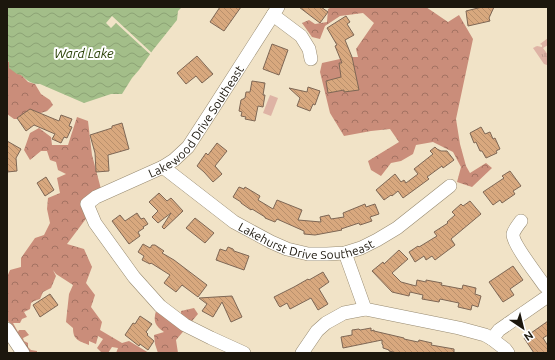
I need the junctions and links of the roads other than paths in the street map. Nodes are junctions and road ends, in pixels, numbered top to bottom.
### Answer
1 (276, 11) edge
2 (311, 59) dead end
3 (163, 168) junction
4 (450, 186) dead end
5 (521, 221) dead end
6 (345, 253) junction
7 (548, 289) edge
8 (548, 296) edge
9 (365, 309) junction
10 (7, 330) edge
11 (492, 339) junction
12 (23, 353) edge
13 (244, 353) edge
14 (302, 353) edge
15 (508, 353) edge

1 - 2 street
1 - 3 street, Lakewood Drive Southeast
3 - 6 street, Lakehurst Drive Southeast
3 - 13 street, Lakewood Drive Southeast
4 - 6 street, Lakehurst Drive Southeast
5 - 7 street
6 - 9 street
8 - 11 street
9 - 11 street
9 - 14 street
10 - 12 street
11 - 15 street

